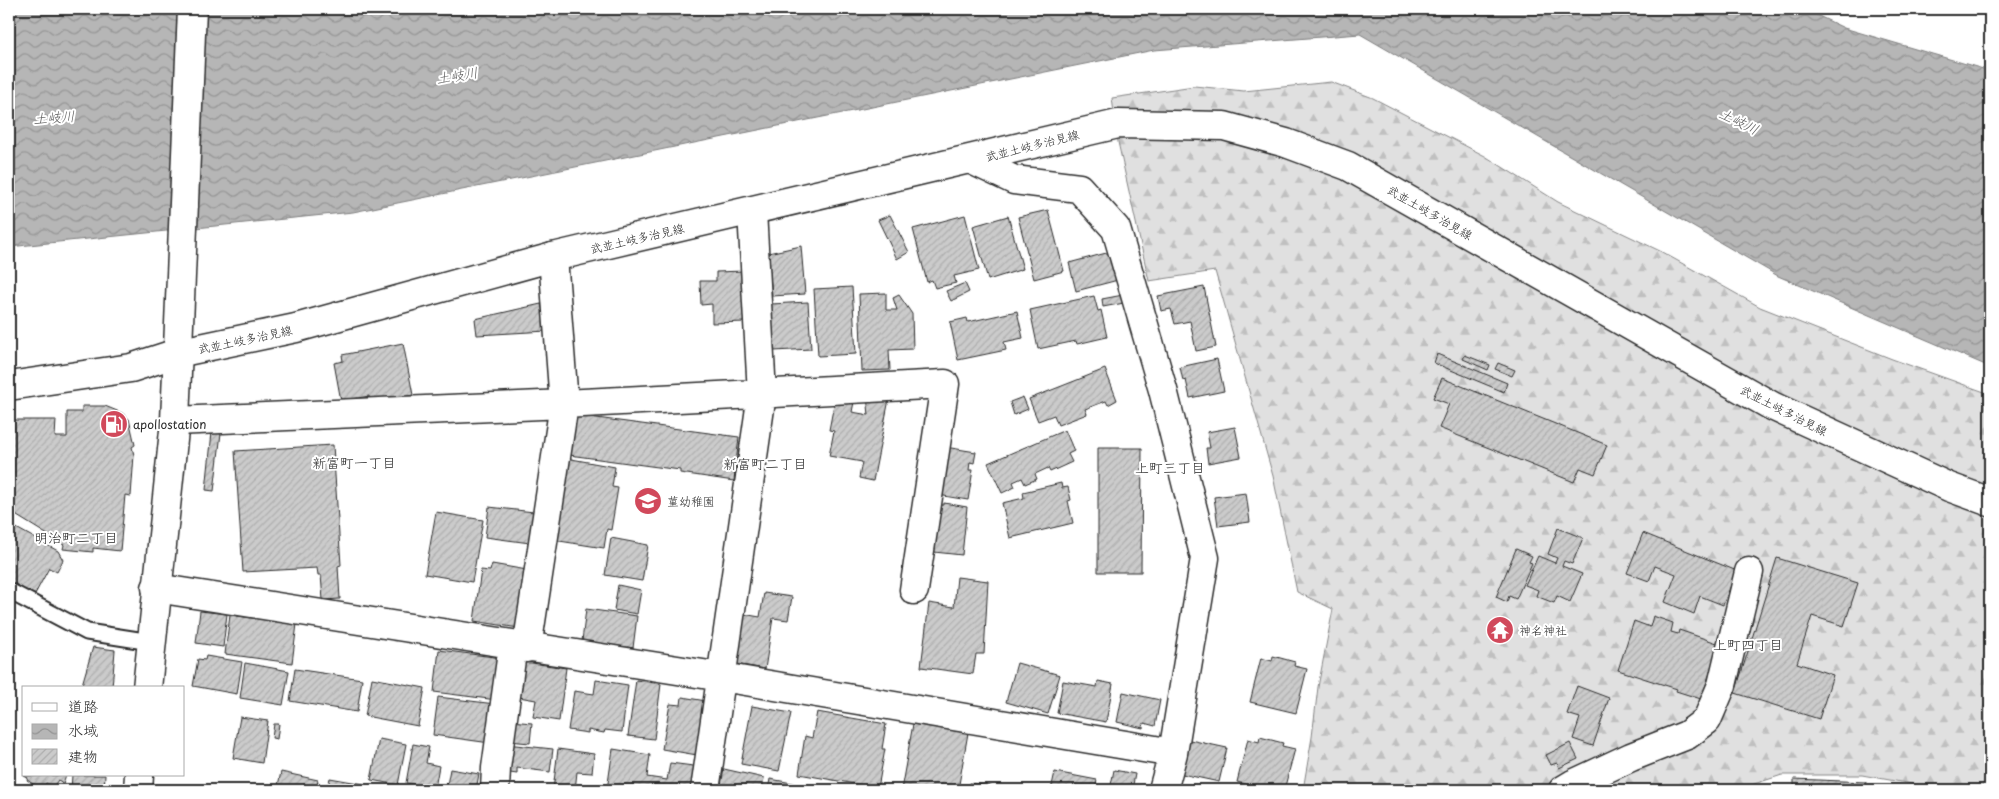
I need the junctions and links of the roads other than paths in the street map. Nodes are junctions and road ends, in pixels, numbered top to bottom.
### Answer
1 (192, 9) edge
2 (972, 160) junction
3 (752, 211) junction
4 (553, 257) junction
5 (178, 341) junction
6 (9, 386) edge
7 (762, 394) junction
8 (564, 404) junction
9 (175, 421) junction
10 (1990, 502) edge
11 (1749, 572) dead end
12 (156, 588) junction
13 (914, 590) dead end
14 (9, 591) edge
15 (151, 642) junction
16 (520, 646) junction
17 (722, 677) junction
18 (147, 686) edge
19 (1173, 753) junction
20 (139, 776) edge
21 (138, 790) edge
22 (495, 790) edge
23 (705, 790) edge
24 (1163, 790) edge
25 (1563, 790) edge

1 - 5 street
2 - 3 street, 武並土岐多治見線
2 - 10 street, 武並土岐多治見線
2 - 19 street
3 - 4 street, 武並土岐多治見線
3 - 7 street
4 - 5 street, 武並土岐多治見線
4 - 8 street
5 - 6 street, 武並土岐多治見線
5 - 9 street
7 - 8 street
7 - 13 street
7 - 17 street
8 - 9 street
8 - 16 street
9 - 12 street
11 - 25 street
12 - 15 street
12 - 16 street
14 - 15 lane
15 - 18 street
16 - 17 street
16 - 22 street
17 - 19 street
17 - 23 street
19 - 24 street
20 - 21 street

